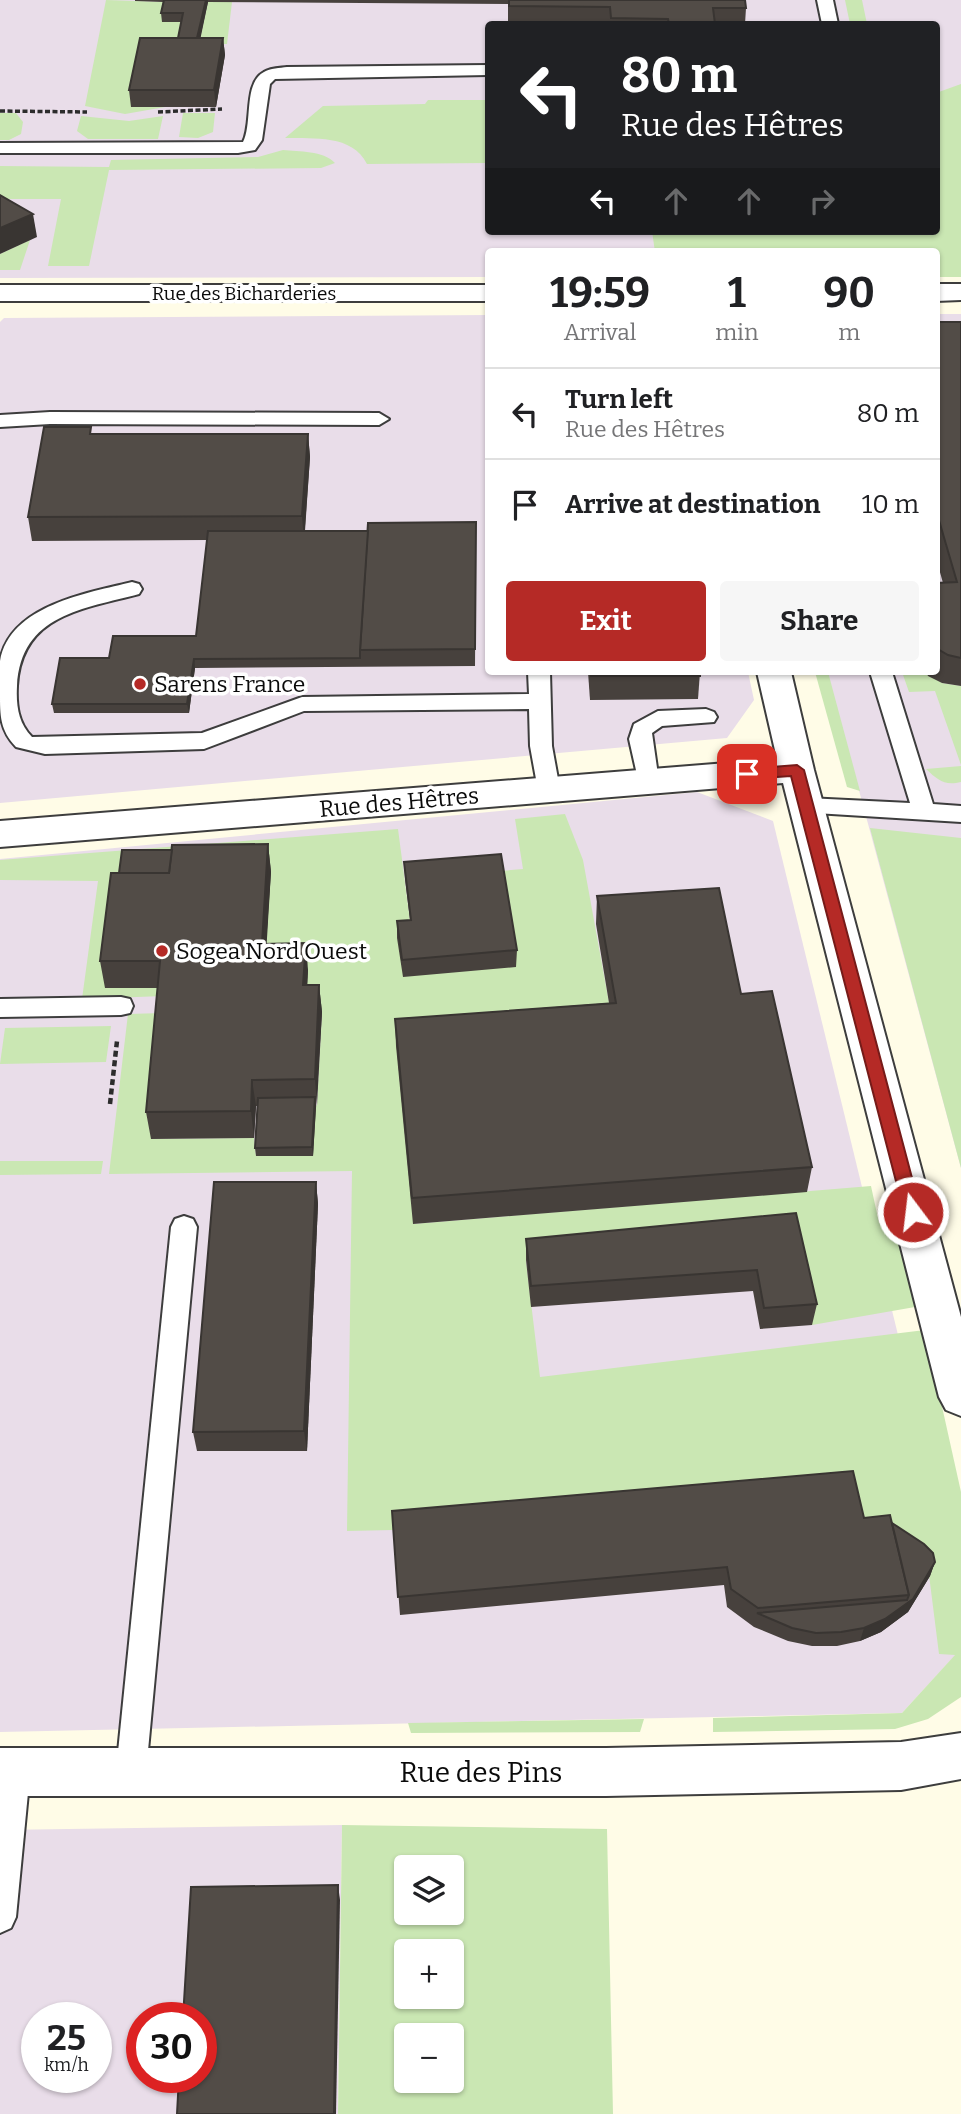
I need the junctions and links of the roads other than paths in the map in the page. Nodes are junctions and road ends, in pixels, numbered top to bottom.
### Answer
1 (825, 0) edge
2 (829, 21) edge
3 (485, 70) edge
4 (0, 148) edge
5 (961, 292) edge
6 (0, 293) edge
7 (485, 293) edge
8 (940, 293) edge
9 (379, 419) dead end
10 (0, 421) edge
11 (132, 589) dead end
12 (539, 675) edge
13 (775, 675) edge
14 (882, 675) edge
15 (0, 682) edge
16 (540, 701) junction
17 (706, 718) dead end
18 (797, 770) junction
19 (648, 782) junction
20 (549, 790) junction
21 (807, 806) junction
22 (924, 813) junction
23 (961, 814) edge
24 (0, 834) edge
25 (121, 1006) road end
26 (0, 1007) edge
27 (184, 1227) dead end
28 (954, 1347) edge
29 (961, 1397) edge
30 (961, 1756) edge
31 (8, 1772) edge
32 (131, 1772) junction
33 (0, 1917) edge

1 - 2 lane
3 - 4 lane
5 - 8 street
6 - 7 street, Rue des Bicharderies
9 - 10 lane
11 - 15 lane
12 - 16 lane
13 - 18 street
14 - 22 lane
15 - 16 lane
16 - 20 lane
17 - 19 lane
18 - 19 street, Rue des Hêtres
18 - 21 street
19 - 20 street, Rue des Hêtres
20 - 24 street, Rue des Hêtres
21 - 22 lane
21 - 28 street
22 - 23 lane
25 - 26 lane
27 - 32 lane
28 - 29 street
30 - 32 street, Rue des Pins
31 - 32 street, Rue des Pins
31 - 33 lane

